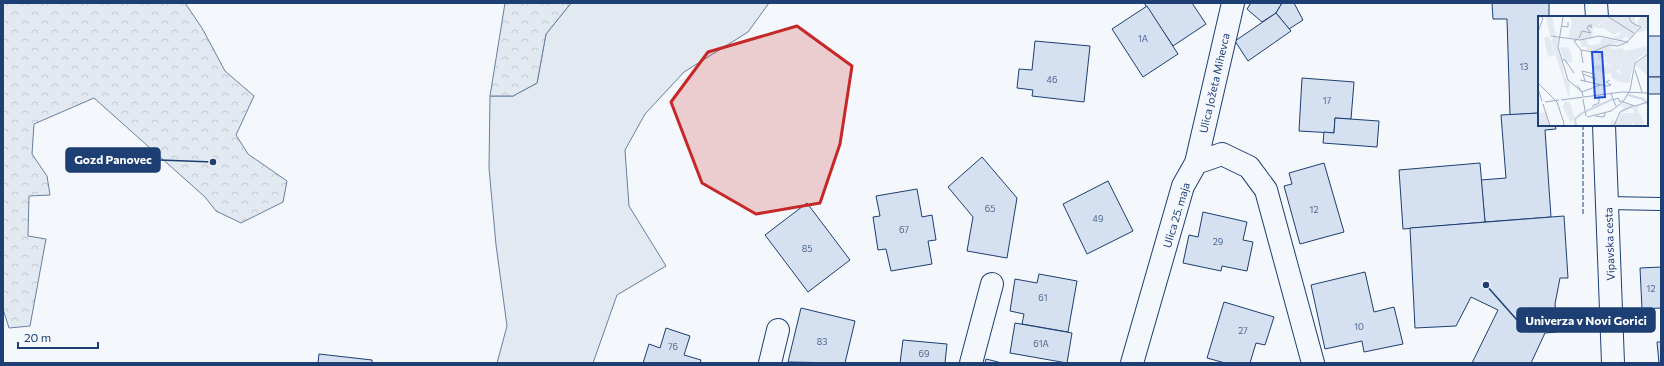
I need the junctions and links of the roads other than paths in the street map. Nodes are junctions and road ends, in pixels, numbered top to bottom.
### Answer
1 (1233, 3) edge
2 (1596, 3) edge
3 (1597, 16) edge
4 (1604, 126) edge
5 (1196, 164) junction
6 (1608, 203) junction
7 (1661, 204) edge
8 (992, 284) dead end
9 (778, 330) dead end
10 (770, 363) edge
11 (971, 363) edge
12 (1132, 363) edge
13 (1313, 363) edge
14 (1613, 363) edge

1 - 5 street, Ulica Jožeta Mihevca
2 - 3 street
4 - 6 street, Vipavska cesta
5 - 12 street, Ulica 25. maja
5 - 13 street
6 - 7 lane
6 - 14 street, Vipavska cesta
8 - 11 street
9 - 10 street

